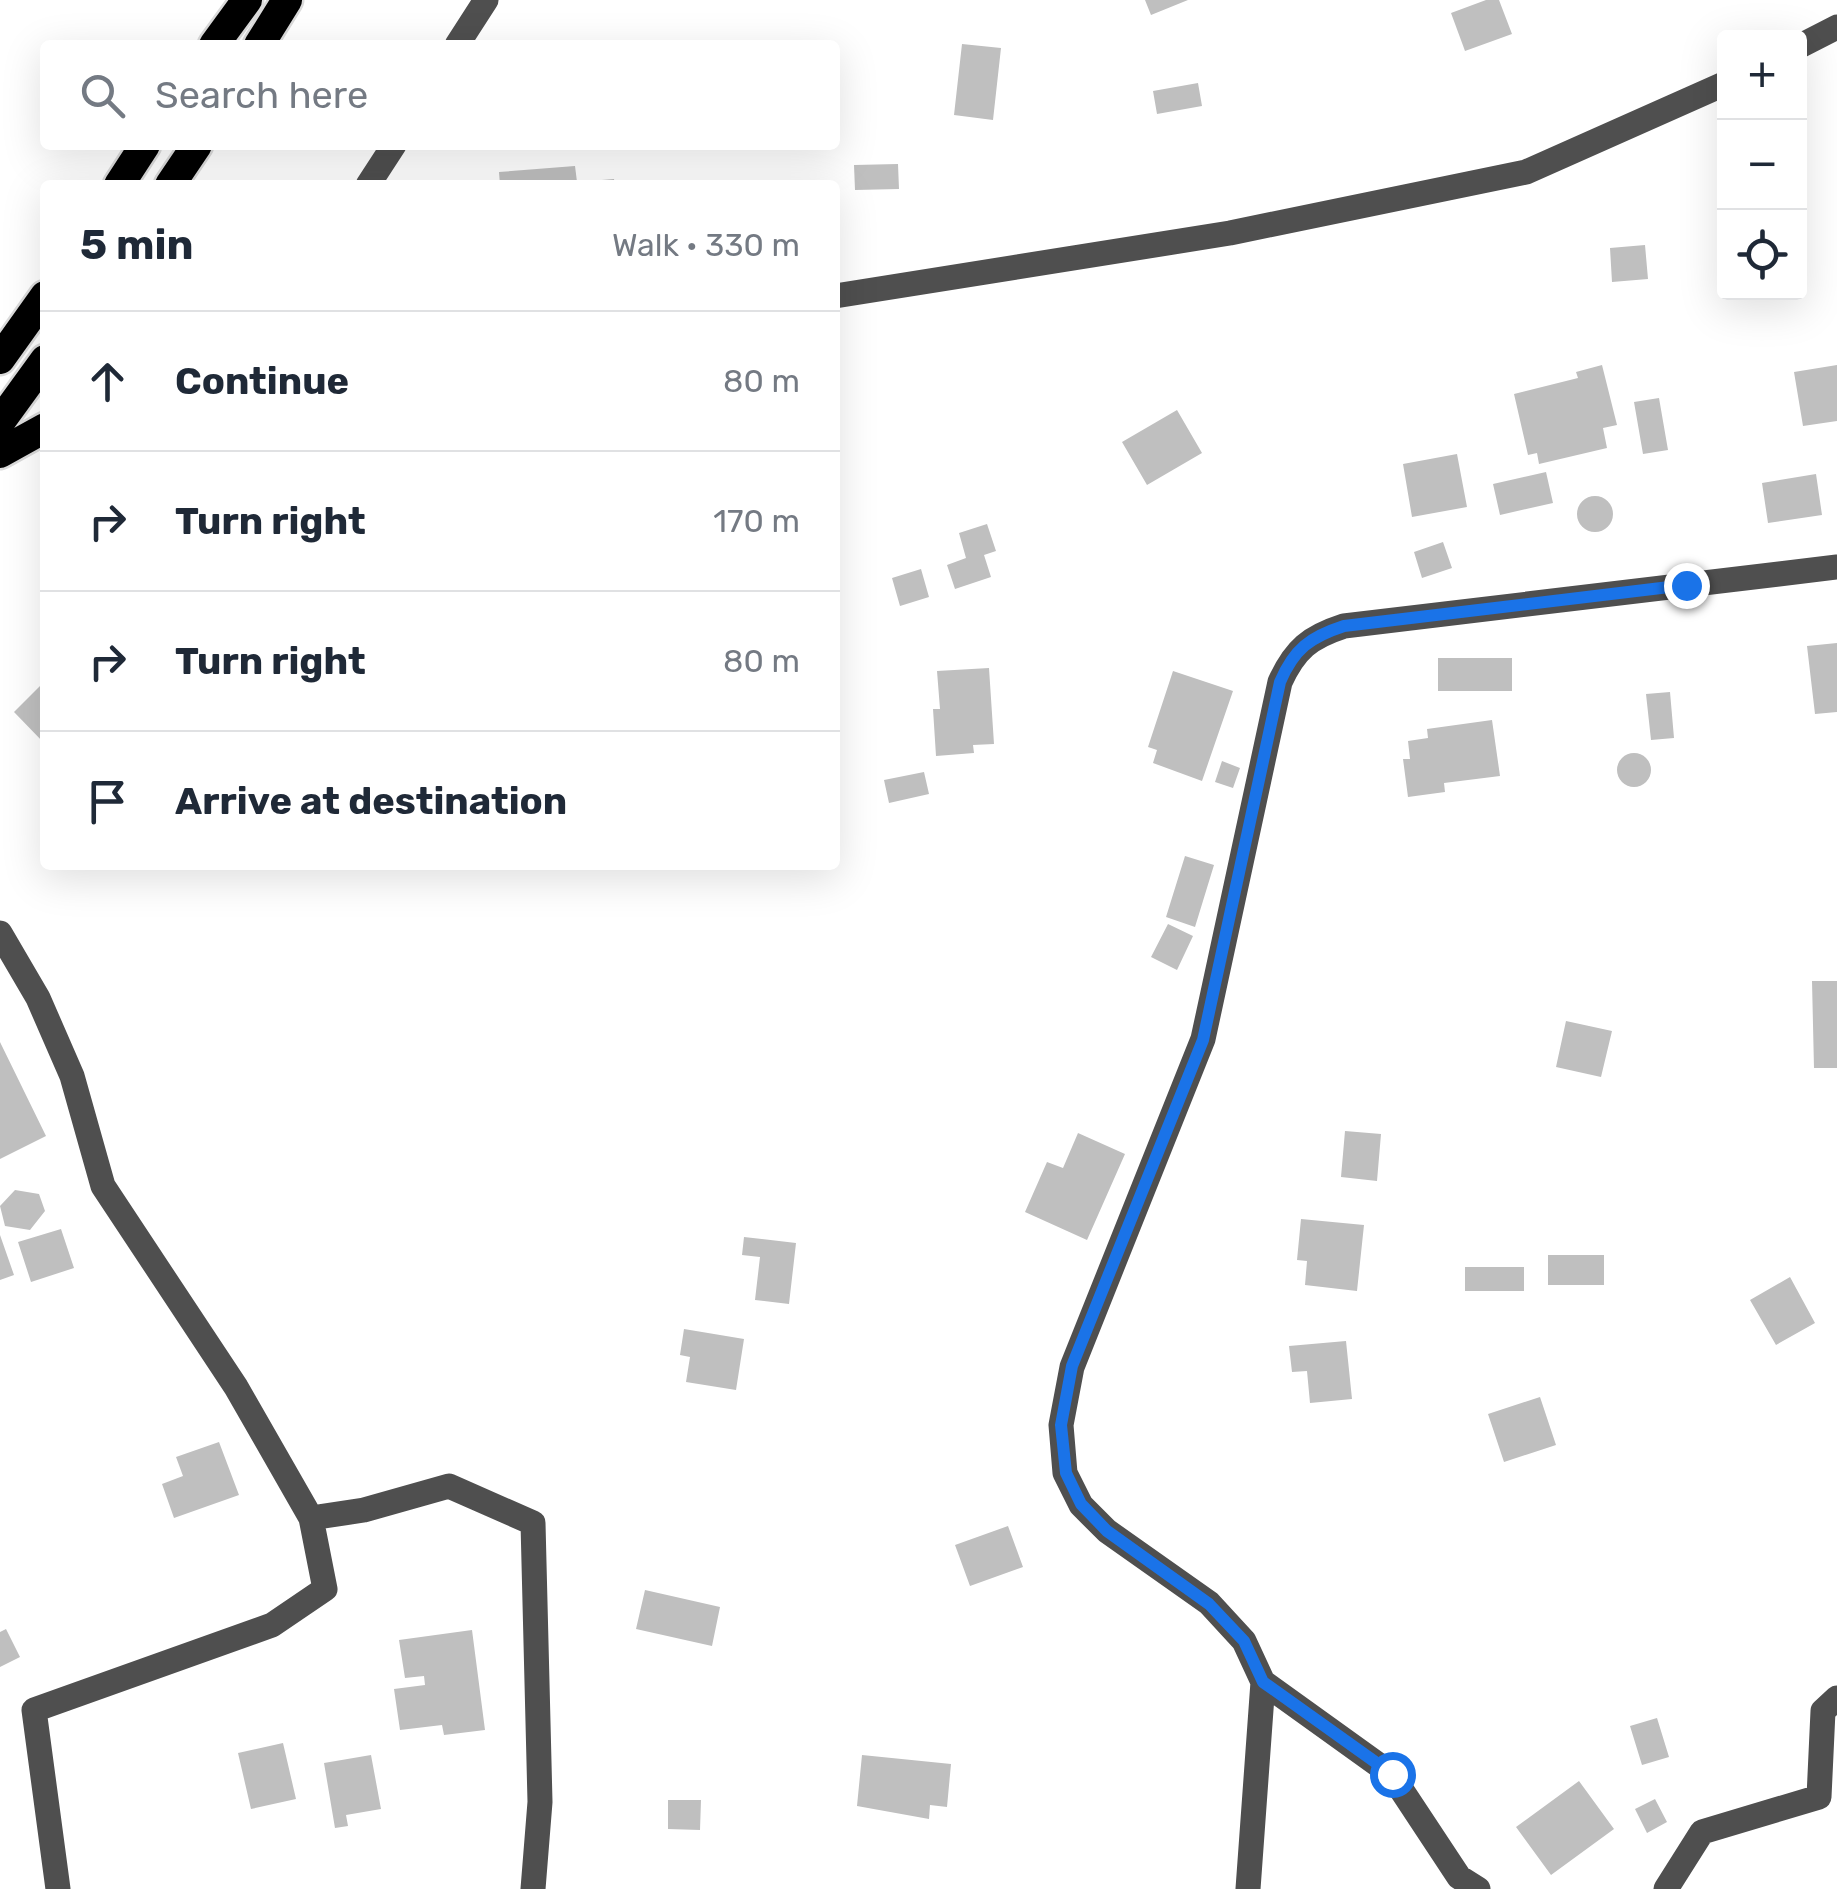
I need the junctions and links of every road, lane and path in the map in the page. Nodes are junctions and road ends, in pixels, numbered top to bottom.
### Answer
1 (247, 0) edge
2 (286, 0) edge
3 (486, 0) edge
4 (1837, 27) edge
5 (218, 40) edge
6 (262, 40) edge
7 (460, 40) edge
8 (1807, 42) edge
9 (1717, 87) edge
10 (142, 150) edge
11 (391, 150) edge
12 (121, 180) edge
13 (371, 180) edge
14 (840, 295) edge
15 (40, 311) edge
16 (0, 359) edge
17 (40, 367) edge
18 (0, 422) edge
19 (40, 431) edge
20 (0, 453) edge
21 (1837, 567) edge
22 (0, 933) edge
23 (310, 1518) junction
24 (1263, 1682) junction
25 (1837, 1698) edge
26 (58, 1889) edge
27 (533, 1889) edge
28 (1248, 1889) edge
29 (1478, 1889) edge
30 (1666, 1889) edge

1 - 5 highway
2 - 6 highway
3 - 7 street
4 - 8 street
9 - 14 street
10 - 12 highway
11 - 13 street
15 - 16 highway
17 - 18 highway
19 - 20 highway
21 - 24 street
22 - 23 street
23 - 26 street
23 - 27 street
24 - 28 street
24 - 29 street
25 - 30 street

